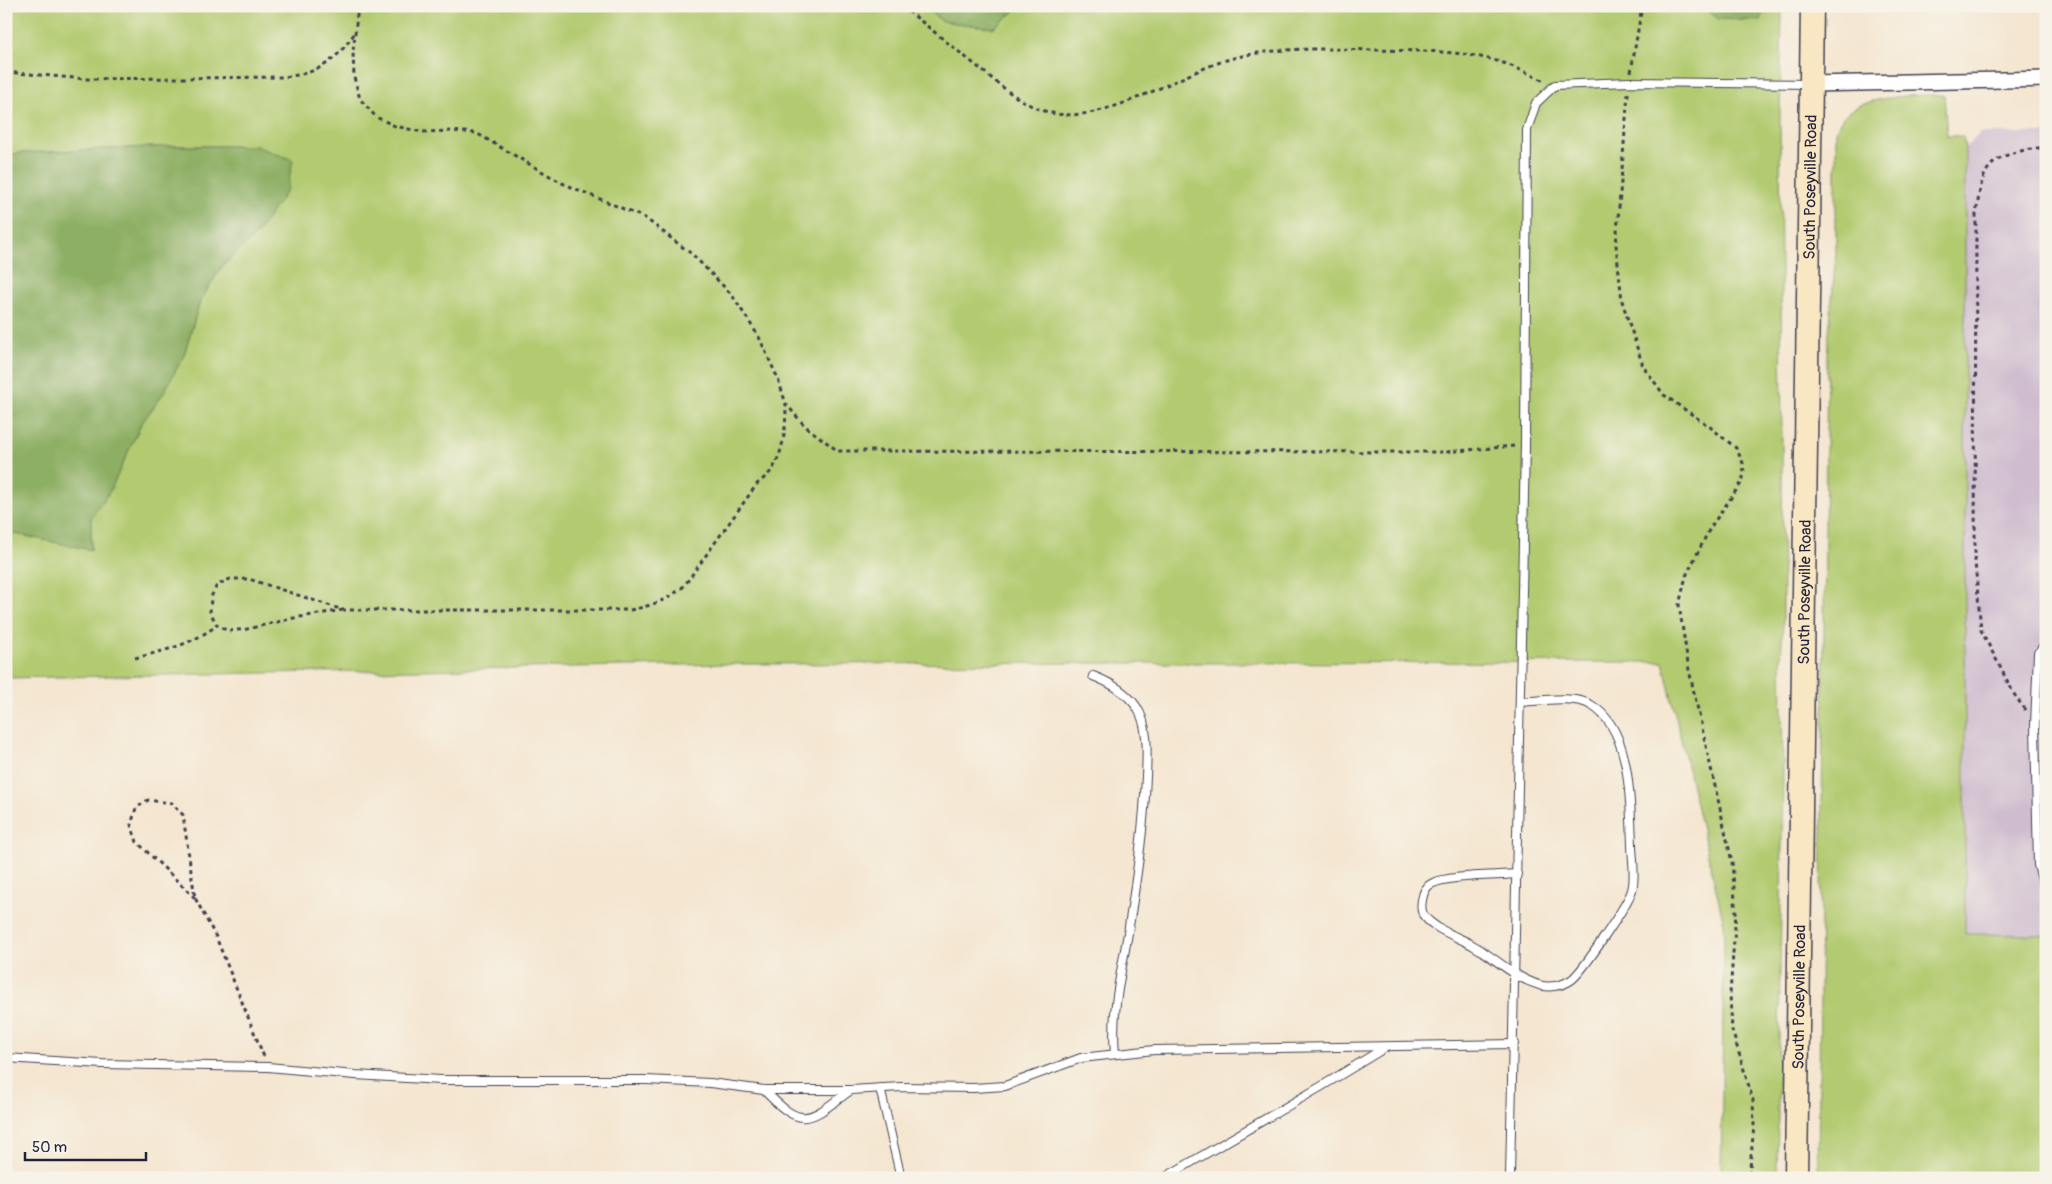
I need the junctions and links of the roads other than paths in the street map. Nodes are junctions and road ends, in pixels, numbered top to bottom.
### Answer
1 (1812, 6) edge
2 (2046, 79) edge
3 (1812, 84) junction
4 (2046, 643) edge
5 (1092, 676) dead end
6 (1520, 702) junction
7 (1517, 874) junction
8 (2046, 892) edge
9 (1515, 973) junction
10 (1514, 1044) junction
11 (1388, 1046) junction
12 (1115, 1053) junction
13 (6, 1058) edge
14 (880, 1088) junction
15 (764, 1090) junction
16 (852, 1090) junction
17 (901, 1178) edge
18 (1164, 1178) edge
19 (1510, 1178) edge
20 (1796, 1178) edge

1 - 3 main road, South Poseyville Road
2 - 3 street
3 - 6 lane
3 - 20 main road, South Poseyville Road
4 - 8 lane
5 - 12 lane
6 - 7 lane
6 - 9 lane
7 - 9 lane
7 - 9 lane
9 - 10 lane
10 - 11 lane
10 - 19 lane
11 - 12 lane
11 - 18 lane
12 - 14 lane
13 - 15 lane
14 - 16 lane
14 - 17 lane
15 - 16 lane
15 - 16 lane

